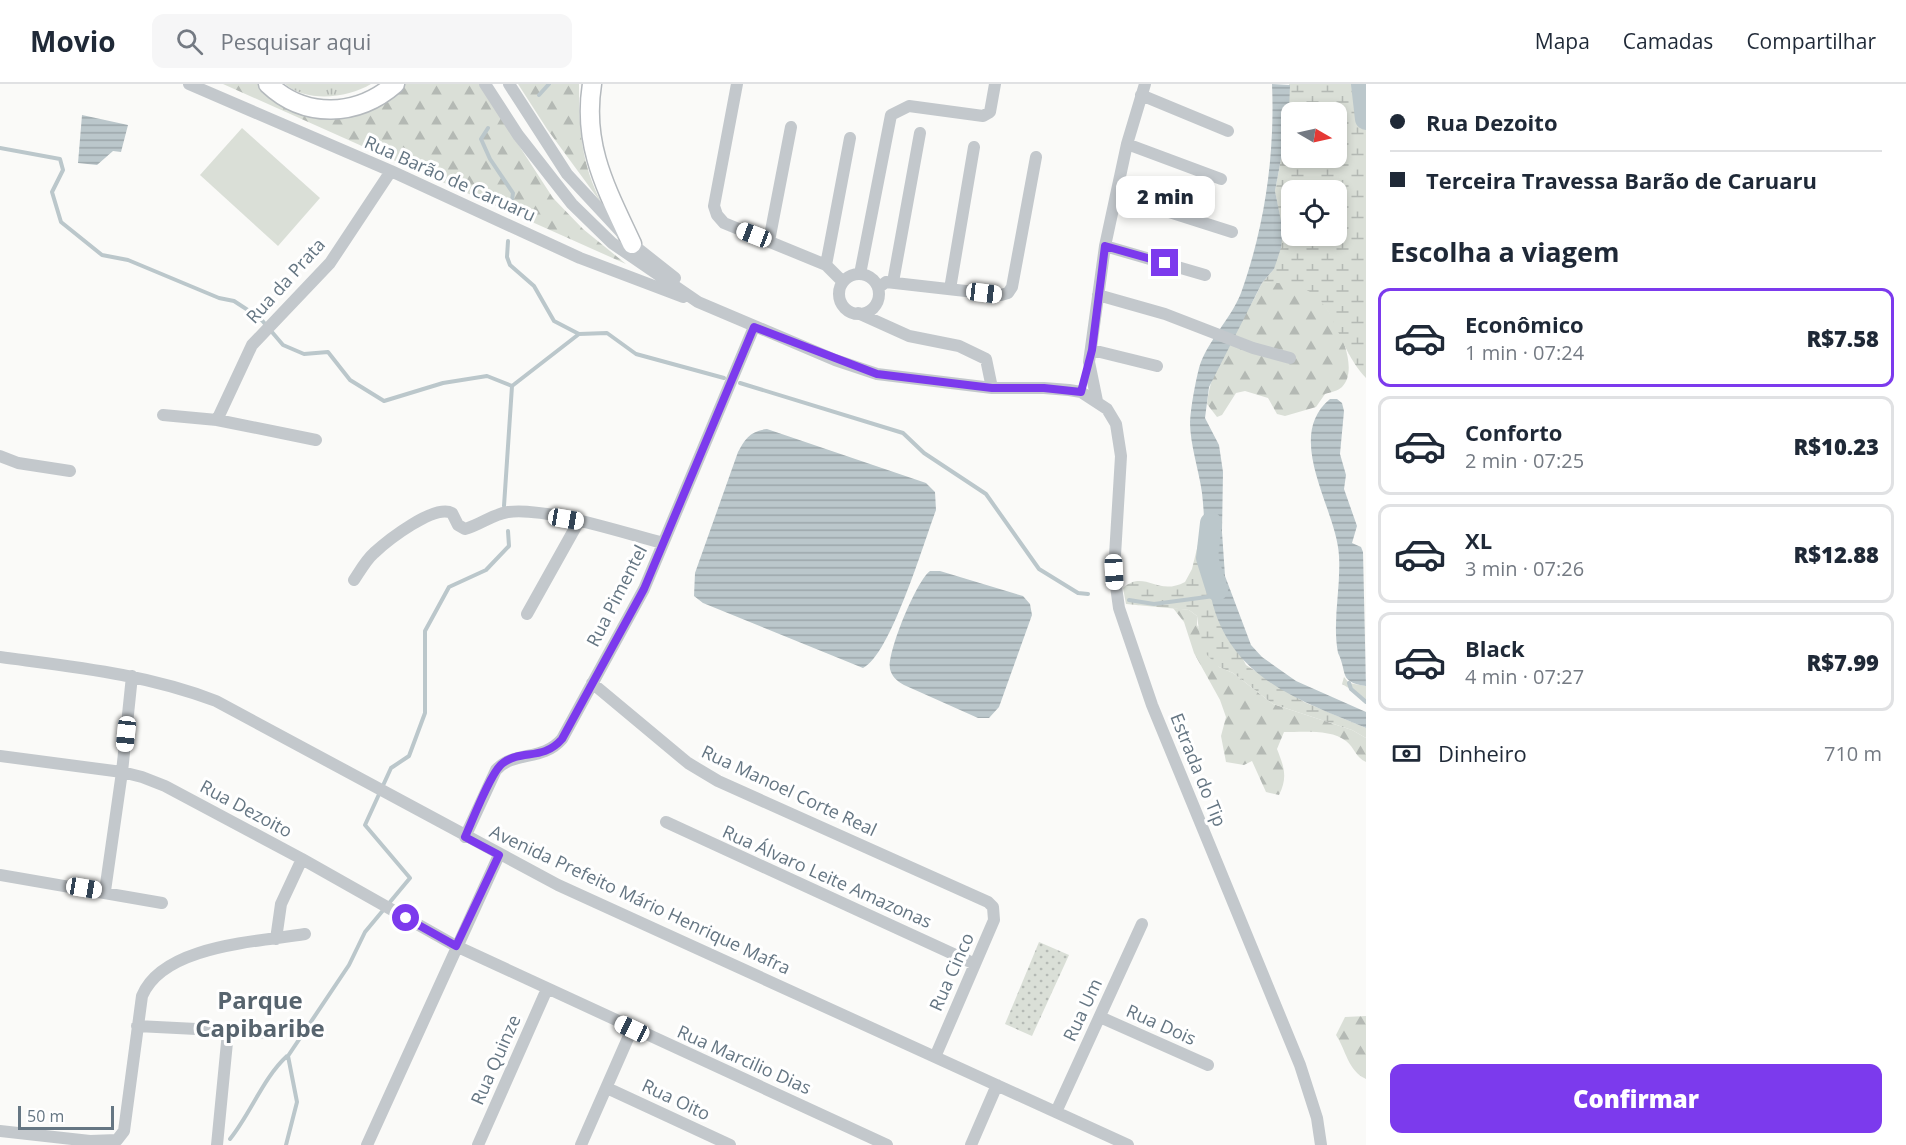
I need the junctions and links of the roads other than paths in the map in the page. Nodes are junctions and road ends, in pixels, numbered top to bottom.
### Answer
1 (189, 84) edge
2 (268, 84) edge
3 (394, 84) edge
4 (485, 84) edge
5 (509, 84) edge
6 (592, 84) edge
7 (737, 84) edge
8 (995, 84) edge
9 (1143, 89) edge
10 (791, 127) dead end
11 (1228, 131) dead end
12 (920, 133) dead end
13 (850, 138) dead end
14 (1127, 144) junction
15 (974, 147) dead end
16 (1036, 158) dead end
17 (391, 171) junction
18 (1221, 178) dead end
19 (1116, 195) junction
20 (1232, 232) dead end
21 (769, 241) junction
22 (632, 244) junction
23 (1105, 246) junction
24 (826, 265) junction
25 (860, 274) junction
26 (1204, 275) dead end
27 (843, 282) junction
28 (893, 282) junction
29 (878, 288) junction
30 (950, 289) junction
31 (1098, 295) junction
32 (698, 302) junction
33 (874, 306) junction
34 (722, 313) junction
35 (858, 313) junction
36 (754, 327) junction
37 (889, 327) junction
38 (1090, 356) junction
39 (1290, 358) dead end
40 (1157, 366) dead end
41 (992, 388) junction
42 (1081, 392) junction
43 (1097, 401) junction
44 (163, 415) dead end
45 (217, 420) junction
46 (315, 440) dead end
47 (0, 456) edge
48 (70, 471) dead end
49 (579, 521) junction
50 (663, 543) junction
51 (354, 580) dead end
52 (527, 614) dead end
53 (0, 657) edge
54 (132, 676) junction
55 (592, 683) junction
56 (0, 756) edge
57 (122, 772) junction
58 (666, 822) dead end
59 (465, 837) junction
60 (499, 855) junction
61 (302, 859) junction
62 (0, 875) edge
63 (105, 891) junction
64 (988, 902) joint
65 (162, 903) dead end
66 (1142, 924) dead end
67 (305, 934) dead end
68 (276, 939) junction
69 (456, 946) junction
70 (975, 964) junction
71 (547, 989) junction
72 (1100, 1017) junction
73 (137, 1026) junction
74 (632, 1029) junction
75 (228, 1032) junction
76 (276, 1033) dead end
77 (935, 1057) junction
78 (1208, 1065) dead end
79 (997, 1085) junction
80 (607, 1088) junction
81 (1056, 1112) junction
82 (0, 1131) edge
83 (217, 1145) edge
84 (367, 1145) edge
85 (478, 1145) edge
86 (581, 1145) edge
87 (730, 1145) edge
88 (887, 1145) edge
89 (972, 1145) edge
90 (1128, 1145) edge
91 (1321, 1145) edge

1 - 17 street, Rua Barão de Caruaru
2 - 3 highway
4 - 32 street, Rua Barão de Caruaru
5 - 22 street
6 - 22 highway
7 - 21 street
8 - 25 street
9 - 11 street
9 - 14 street
10 - 21 street
12 - 28 street
13 - 24 street
14 - 18 street
14 - 19 street
15 - 30 street
16 - 30 street
17 - 32 street, Rua Barão de Caruaru
17 - 45 street, Rua da Prata
19 - 20 street
19 - 23 street
21 - 24 street
22 - 34 street
23 - 26 street
23 - 31 street
24 - 27 street
25 - 27 street
25 - 29 street
27 - 35 street
28 - 29 street
28 - 30 street
29 - 33 street
31 - 38 street
31 - 39 street
32 - 34 street, Rua Barão de Caruaru
33 - 35 street
33 - 37 street
34 - 36 street, Rua Barão de Caruaru
35 - 37 street
36 - 41 street, Rua Barão de Caruaru
36 - 50 street, Rua Pimentel
37 - 41 street
38 - 40 street
38 - 42 street
38 - 43 street
41 - 42 street, Rua Barão de Caruaru
42 - 43 street, Rua Barão de Caruaru
43 - 91 street, Estrada do Tip
44 - 45 street
45 - 46 street
47 - 48 street
49 - 50 street
49 - 51 street
49 - 52 street
50 - 55 street, Rua Pimentel
53 - 54 street, Avenida Prefeito Mário Henrique Mafra
54 - 57 street
54 - 59 street, Avenida Prefeito Mário Henrique Mafra
55 - 59 street, Rua Pimentel
55 - 64 street, Rua Manoel Corte Real
56 - 57 street, Rua Dezoito
57 - 61 street, Rua Dezoito
57 - 63 street
58 - 70 street, Rua Álvaro Leite Amazonas
59 - 60 street, Avenida Prefeito Mário Henrique Mafra
60 - 69 street
60 - 77 street, Avenida Prefeito Mário Henrique Mafra
61 - 68 street
61 - 69 street, Rua Dezoito
62 - 63 street
63 - 65 street
64 - 70 street, Rua Cinco
66 - 72 street, Rua Um
67 - 68 street
68 - 73 street
69 - 71 street, Rua Marcilio Dias
69 - 84 street
70 - 77 street, Rua Cinco
71 - 74 street, Rua Marcilio Dias
71 - 85 street, Rua Quinze
72 - 78 street, Rua Dois
72 - 81 street, Rua Um
73 - 75 street
73 - 82 street
74 - 80 street
74 - 88 street, Rua Marcilio Dias
75 - 76 street
75 - 83 street
77 - 79 street, Avenida Prefeito Mário Henrique Mafra
79 - 81 street, Avenida Prefeito Mário Henrique Mafra
79 - 89 street
80 - 86 street
80 - 87 street, Rua Oito
81 - 90 street, Avenida Prefeito Mário Henrique Mafra

